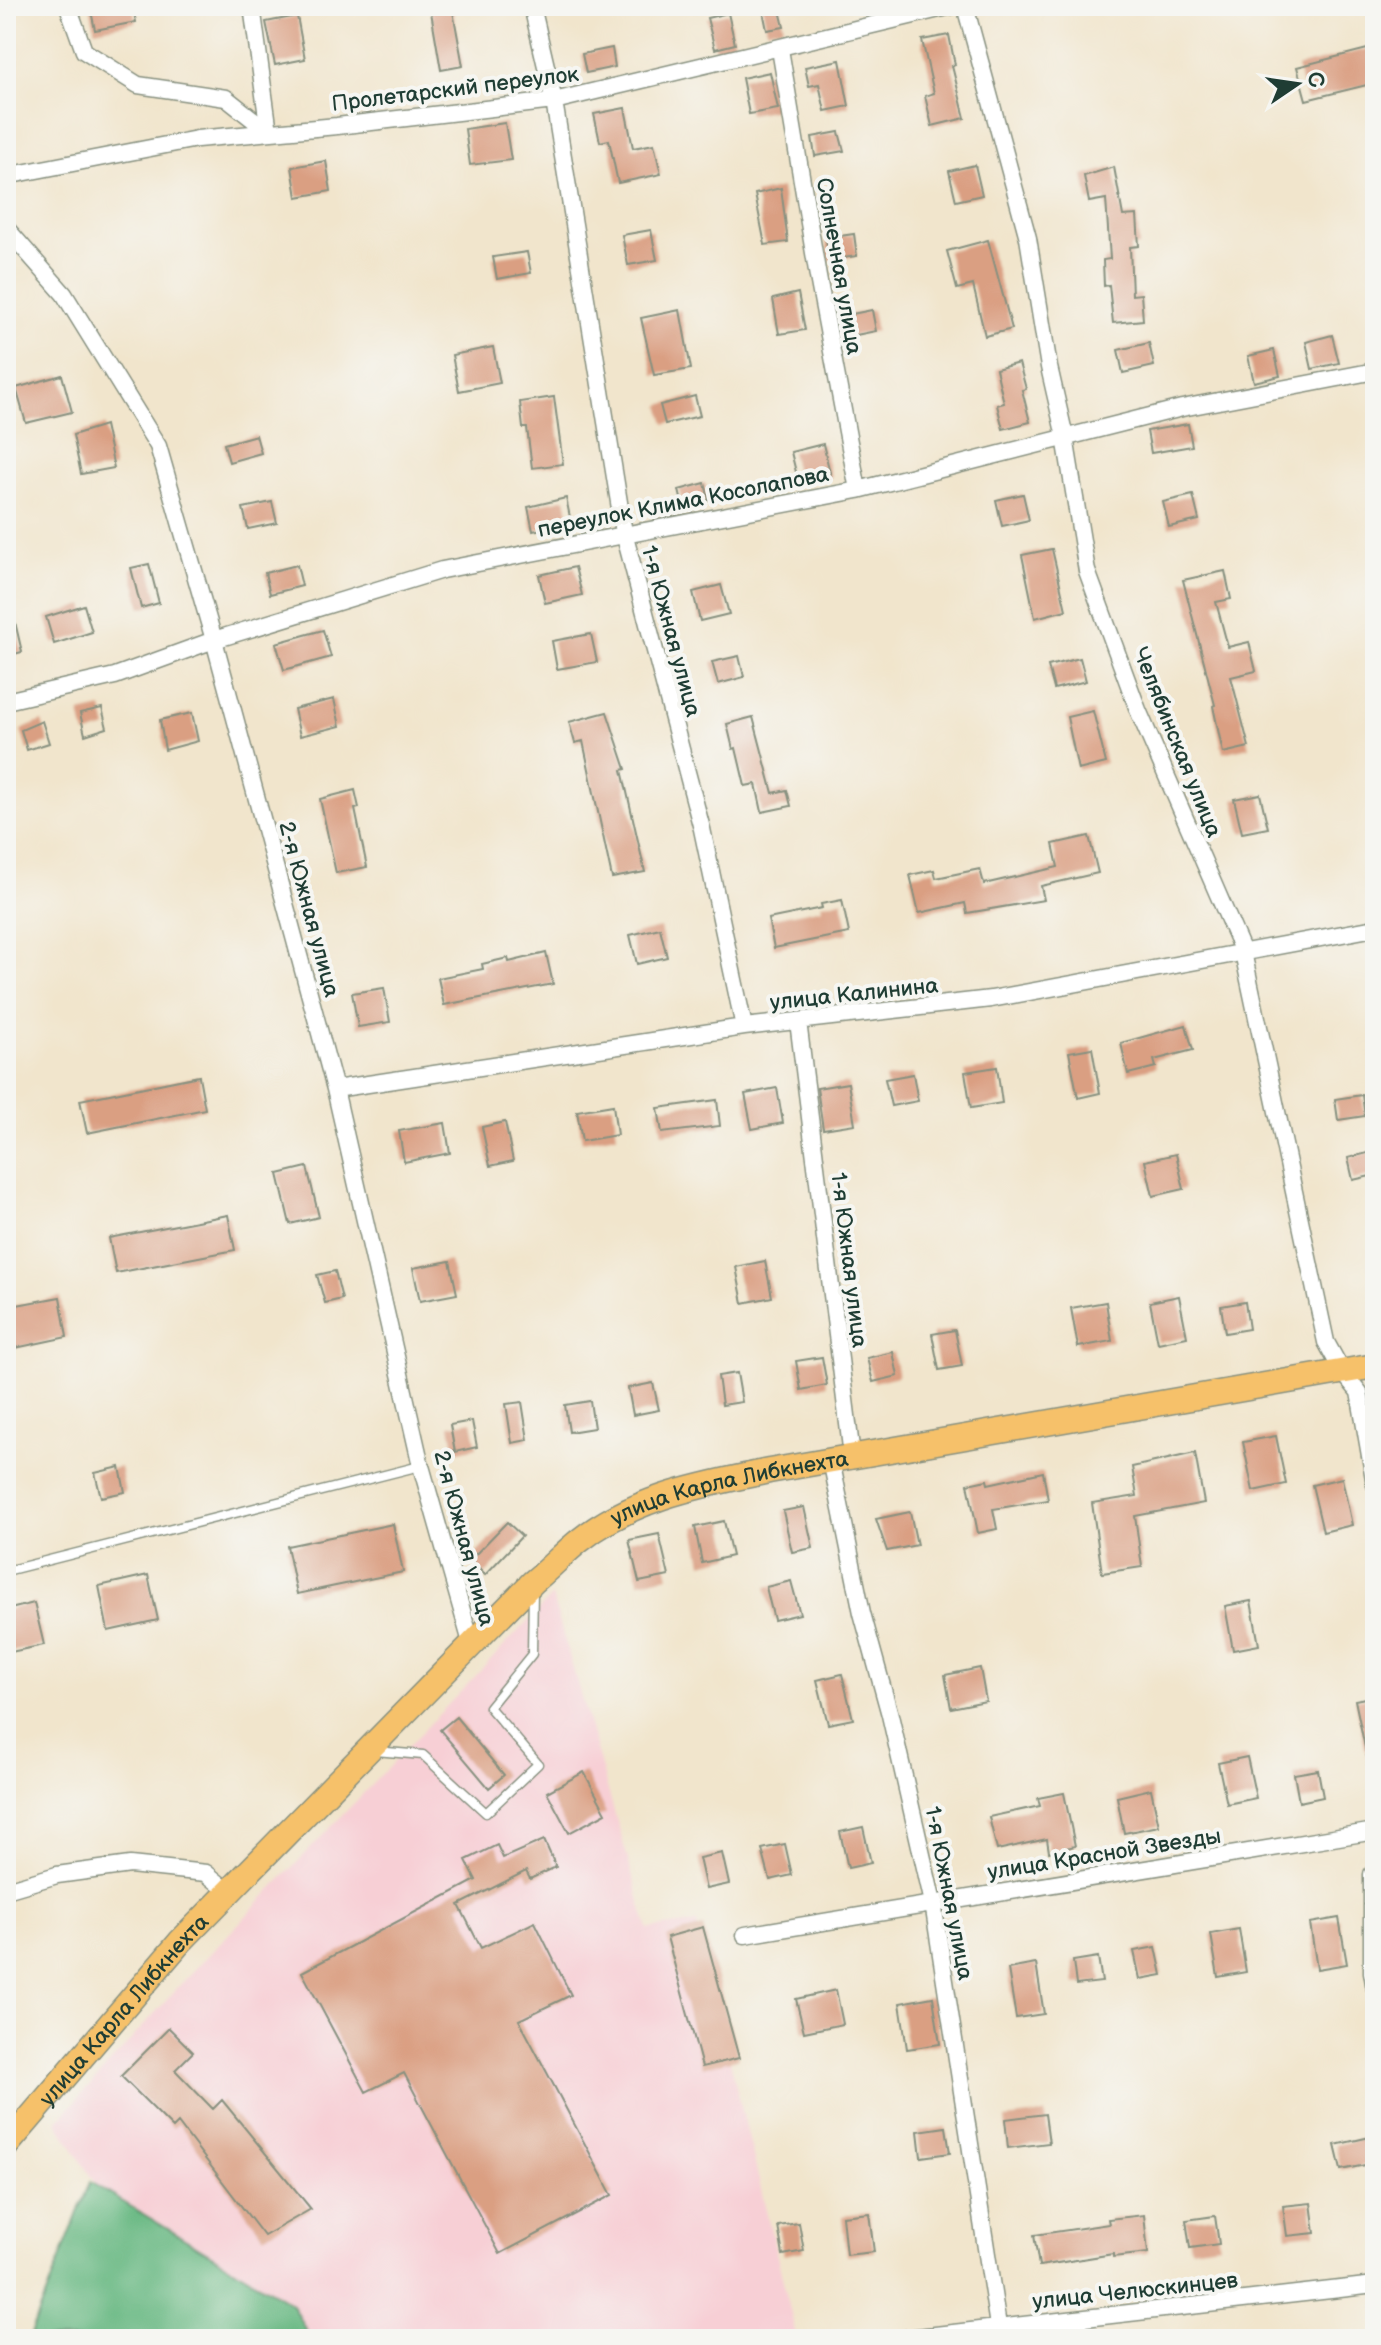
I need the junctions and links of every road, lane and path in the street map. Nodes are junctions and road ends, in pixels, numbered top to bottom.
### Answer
1 (68, 6) edge
2 (252, 6) edge
3 (532, 6) edge
4 (952, 6) edge
5 (965, 6) edge
6 (780, 49) junction
7 (554, 101) junction
8 (269, 132) junction
9 (6, 176) edge
10 (6, 228) edge
11 (1375, 371) edge
12 (1065, 437) junction
13 (858, 490) junction
14 (624, 533) junction
15 (214, 640) junction
16 (6, 701) edge
17 (1375, 928) edge
18 (1243, 952) junction
19 (798, 1021) junction
20 (744, 1027) junction
21 (335, 1089) junction
22 (1375, 1366) edge
23 (1342, 1371) junction
24 (842, 1458) junction
25 (421, 1466) junction
26 (1375, 1485) edge
27 (6, 1571) edge
28 (533, 1582) junction
29 (472, 1646) junction
30 (366, 1751) junction
31 (1375, 1831) edge
32 (1375, 1871) edge
33 (6, 1890) edge
34 (229, 1892) junction
35 (933, 1903) junction
36 (745, 1935) dead end
37 (1375, 1989) edge
38 (13, 2137) edge
39 (1375, 2285) edge
40 (999, 2333) edge
41 (900, 2339) edge

1 - 8 street
2 - 8 street
3 - 7 street, 1-я Южная улица
4 - 6 street, Пролетарский переулок
5 - 12 street, Челябинская улица
6 - 7 street, Пролетарский переулок
6 - 13 street, Солнечная улица
7 - 8 street, Пролетарский переулок
7 - 14 street, 1-я Южная улица
8 - 9 street, Пролетарский переулок
10 - 15 street, 2-я Южная улица
11 - 12 street, переулок Клима Косолапова
12 - 13 street, переулок Клима Косолапова
12 - 18 street, Челябинская улица
13 - 14 street, переулок Клима Косолапова
14 - 15 street, переулок Клима Косолапова
14 - 20 street, 1-я Южная улица
15 - 16 street, переулок Клима Косолапова
15 - 21 street, 2-я Южная улица
17 - 18 street, улица Калинина
18 - 19 street, улица Калинина
18 - 23 street, Челябинская улица
19 - 20 street, улица Калинина
19 - 24 street, 1-я Южная улица
20 - 21 street, улица Калинина
21 - 25 street, 2-я Южная улица
22 - 23 main road, улица Карла Либкнехта
23 - 24 main road, улица Карла Либкнехта
23 - 26 street, Челябинская улица
24 - 28 main road, улица Карла Либкнехта
24 - 35 street, 1-я Южная улица
25 - 27 lane
25 - 29 street, 2-я Южная улица
28 - 29 main road, улица Карла Либкнехта
28 - 30 lane
29 - 30 main road, улица Карла Либкнехта
30 - 34 main road, улица Карла Либкнехта
31 - 35 street, улица Красной Звезды
32 - 37 street
33 - 34 street
34 - 38 main road, улица Карла Либкнехта
35 - 36 street, улица Красной Звезды
35 - 40 street, 1-я Южная улица
39 - 40 street, улица Челюскинцев
40 - 41 street, улица Челюскинцев

